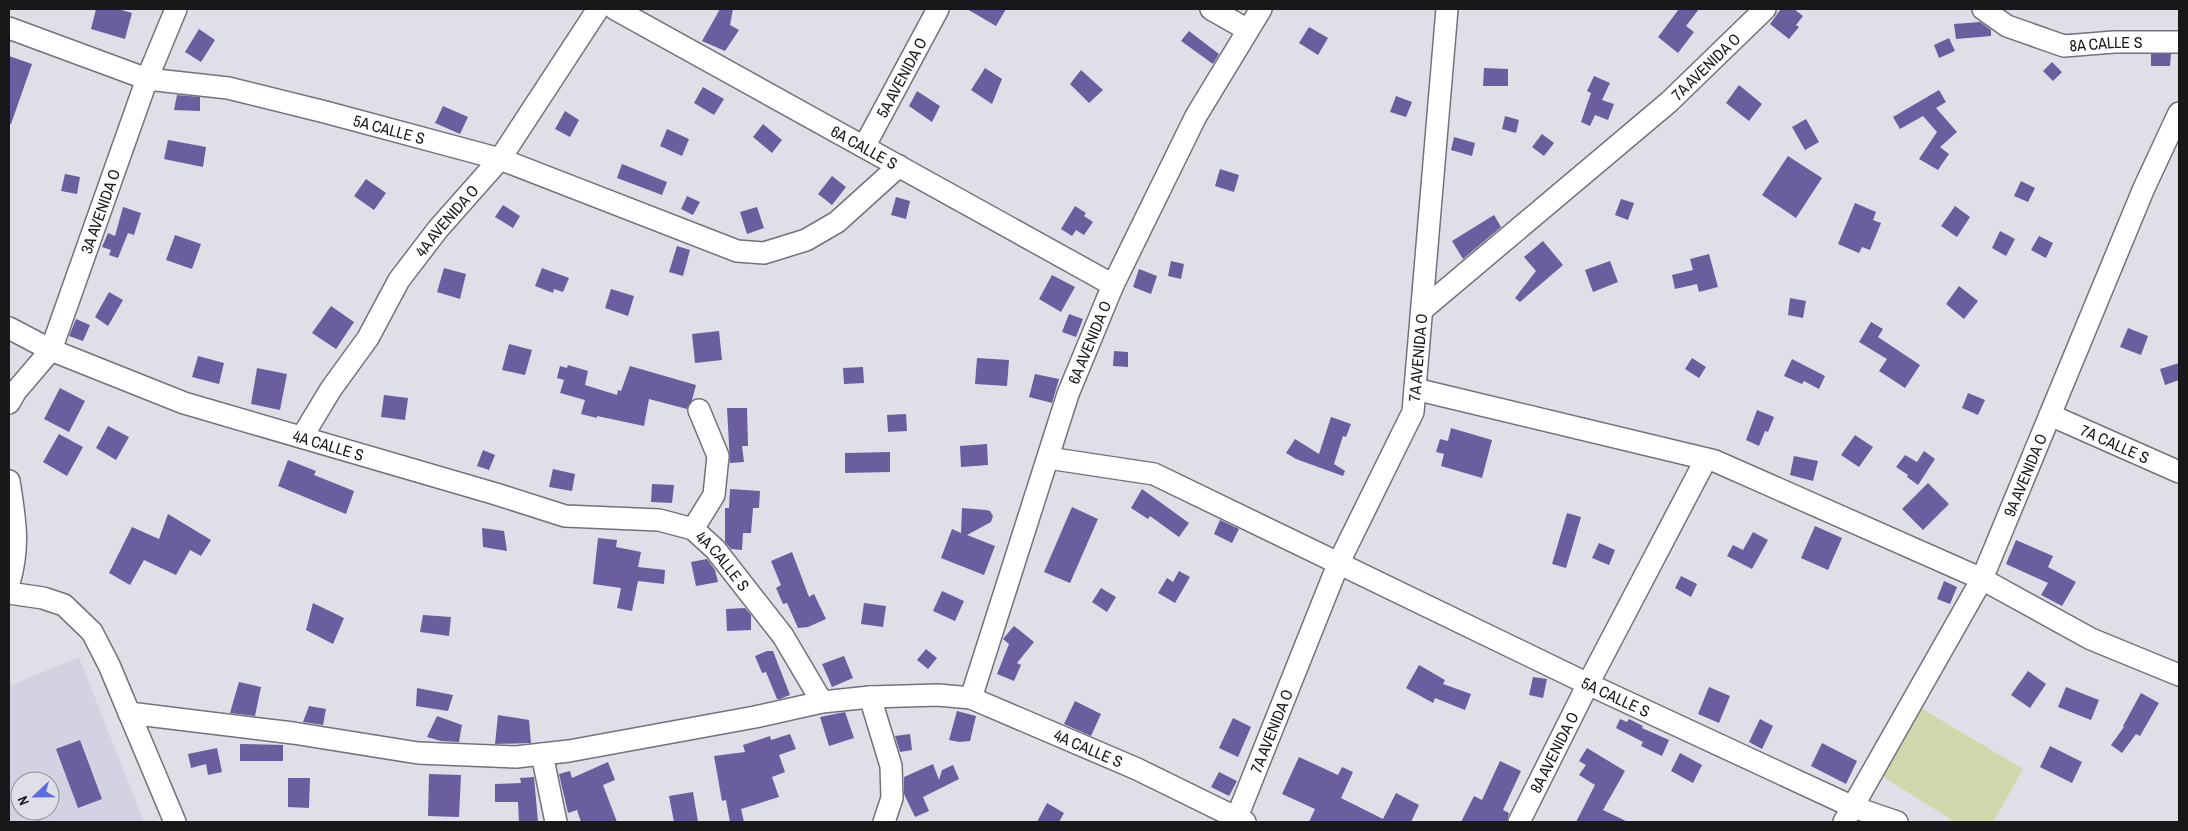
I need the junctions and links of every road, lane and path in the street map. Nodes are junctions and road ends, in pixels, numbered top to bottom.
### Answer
1 (176, 9) edge
2 (598, 9) edge
3 (615, 9) edge
4 (938, 9) edge
5 (1212, 9) edge
6 (1261, 9) edge
7 (1447, 9) edge
8 (1765, 9) edge
9 (1983, 9) edge
10 (9, 28) edge
11 (1248, 30) junction
12 (2179, 42) edge
13 (148, 79) junction
14 (2179, 112) edge
15 (864, 147) junction
16 (500, 159) junction
17 (899, 166) junction
18 (1114, 285) junction
19 (1422, 310) junction
20 (9, 328) edge
21 (52, 350) junction
22 (1415, 389) junction
23 (9, 404) edge
24 (699, 410) dead end
25 (2050, 415) junction
26 (302, 437) junction
27 (1048, 458) junction
28 (1706, 459) junction
29 (2179, 472) edge
30 (9, 481) edge
31 (693, 529) junction
32 (1339, 562) junction
33 (1982, 579) junction
34 (9, 583) edge
35 (9, 593) edge
36 (2179, 675) edge
37 (1588, 684) junction
38 (870, 696) junction
39 (971, 698) junction
40 (822, 702) junction
41 (129, 713) junction
42 (542, 754) junction
43 (1848, 815) edge
44 (1239, 821) edge
45 (174, 822) edge
46 (556, 822) edge
47 (884, 822) edge
48 (1519, 822) edge
49 (1897, 822) edge

1 - 13 street, 3A AVENIDA O
2 - 16 street, 4A AVENIDA O
3 - 15 street, 6A CALLE S
4 - 15 street, 5A AVENIDA O
5 - 11 street
6 - 11 street, 6A AVENIDA O
7 - 19 street
8 - 19 street, 7A AVENIDA O
9 - 12 street, 8A CALLE S
10 - 13 street, 5A CALLE S
11 - 18 street, 6A AVENIDA O
13 - 16 street, 5A CALLE S
13 - 21 street, 3A AVENIDA O
14 - 25 street, 9A AVENIDA O
15 - 17 street, 6A CALLE S
16 - 17 street, 5A CALLE S
16 - 26 street, 4A AVENIDA O
17 - 18 street, 6A CALLE S
18 - 27 street, 6A AVENIDA O
19 - 22 street, 7A AVENIDA O
20 - 21 street, 4A CALLE S
21 - 23 street, 3A AVENIDA O
21 - 26 street, 4A CALLE S
22 - 28 street
22 - 32 street, 7A AVENIDA O
24 - 31 street
25 - 29 street, 7A CALLE S
25 - 33 street, 9A AVENIDA O
26 - 31 street, 4A CALLE S
27 - 32 street, 5A CALLE S
27 - 39 street, 6A AVENIDA O
28 - 33 street
28 - 37 street, 8A AVENIDA O
30 - 34 street
31 - 40 street, 4A CALLE S
32 - 37 street, 5A CALLE S
32 - 44 street, 7A AVENIDA O
33 - 36 street
33 - 43 street, 9A AVENIDA O
35 - 41 street
37 - 43 street, 5A CALLE S
37 - 48 street, 8A AVENIDA O
38 - 39 street, 4A CALLE S
38 - 40 street, 4A CALLE S
38 - 47 street
39 - 44 street, 4A CALLE S
40 - 42 street
41 - 42 street
41 - 45 street
42 - 46 street
43 - 49 street, 5A CALLE S

